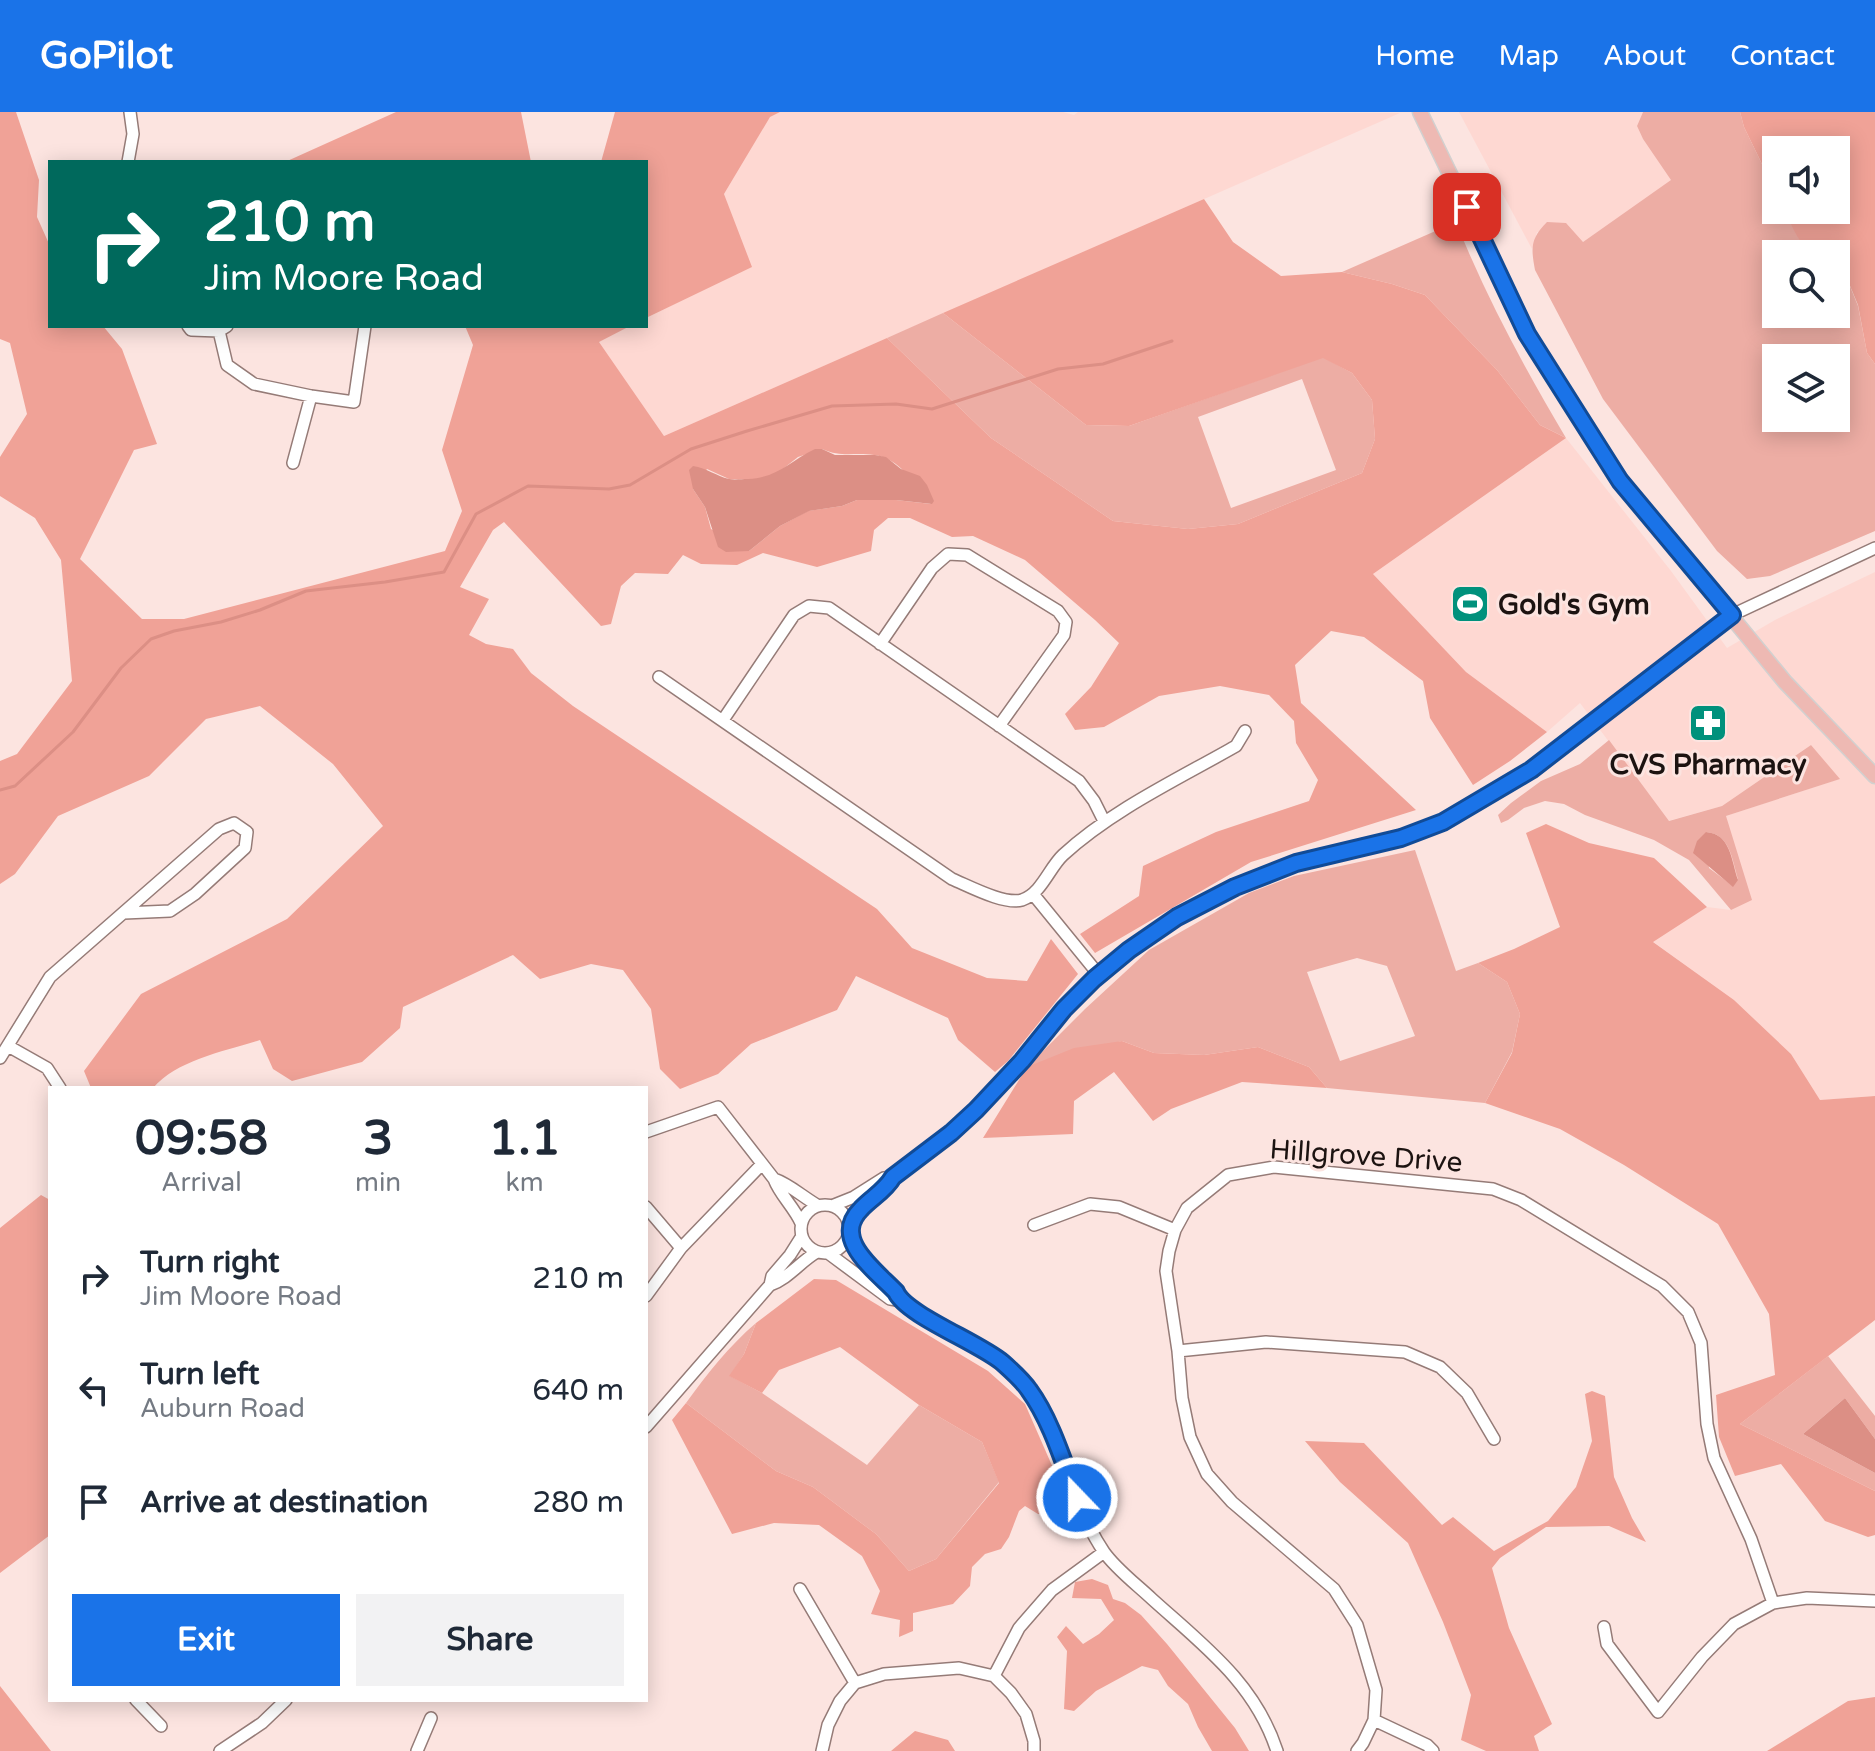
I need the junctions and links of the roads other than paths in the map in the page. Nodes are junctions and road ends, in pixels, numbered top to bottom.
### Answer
1 (130, 112) edge
2 (1420, 112) edge
3 (128, 160) edge
4 (190, 328) edge
5 (223, 328) edge
6 (365, 328) edge
7 (311, 396) junction
8 (293, 463) dead end
9 (1875, 548) edge
10 (1732, 615) junction
11 (880, 644) junction
12 (659, 677) dead end
13 (723, 720) junction
14 (999, 726) junction
15 (1245, 731) dead end
16 (1875, 776) edge
17 (1104, 821) junction
18 (1033, 894) junction
19 (124, 913) junction
20 (1099, 975) junction
21 (8, 1046) junction
22 (0, 1058) edge
23 (59, 1086) edge
24 (648, 1131) edge
25 (762, 1164) junction
26 (893, 1177) junction
27 (774, 1179) junction
28 (817, 1205) junction
29 (834, 1205) junction
30 (648, 1209) edge
31 (801, 1223) junction
32 (1034, 1225) dead end
33 (850, 1230) junction
34 (1175, 1230) junction
35 (802, 1236) junction
36 (681, 1248) junction
37 (822, 1253) junction
38 (770, 1285) junction
39 (648, 1293) edge
40 (899, 1300) junction
41 (1178, 1351) junction
42 (648, 1425) edge
43 (1494, 1439) dead end
44 (1104, 1552) junction
45 (800, 1589) dead end
46 (1875, 1601) edge
47 (1773, 1603) junction
48 (1604, 1627) dead end
49 (994, 1676) junction
50 (855, 1683) junction
51 (138, 1702) edge
52 (284, 1702) edge
53 (431, 1718) dead end
54 (1374, 1720) junction
55 (161, 1726) dead end
56 (220, 1751) edge
57 (417, 1751) edge
58 (822, 1751) edge
59 (1034, 1751) edge
60 (1277, 1751) edge
61 (1357, 1751) edge
62 (1433, 1751) edge

1 - 3 street
2 - 10 main road
4 - 5 street
5 - 7 street
6 - 7 street
7 - 8 street
9 - 10 street
10 - 16 main road
10 - 20 street
11 - 13 street
11 - 14 street
11 - 14 street
12 - 13 street
13 - 18 street
14 - 17 street
15 - 17 street
17 - 18 street
18 - 20 street
19 - 19 street
19 - 21 street
20 - 26 street
21 - 22 street
21 - 23 street
24 - 25 street
25 - 27 street
25 - 36 street
26 - 29 street
26 - 33 street
27 - 28 street
27 - 31 street
28 - 29 street
28 - 31 street
29 - 33 street
30 - 36 street
31 - 35 street
32 - 34 street
33 - 37 street
33 - 40 street
34 - 41 street, Hillgrove Drive
34 - 47 street, Hillgrove Drive
35 - 37 street
35 - 38 street
36 - 39 street
37 - 38 street
37 - 40 street
38 - 42 street
40 - 44 street
41 - 43 street
41 - 54 street, Hillgrove Drive
44 - 49 street
44 - 60 street
45 - 50 street
46 - 47 street
47 - 48 street
49 - 50 street
49 - 59 street
50 - 58 street
51 - 55 street
52 - 56 street
53 - 57 street
54 - 61 street, Hillgrove Drive
54 - 62 street

